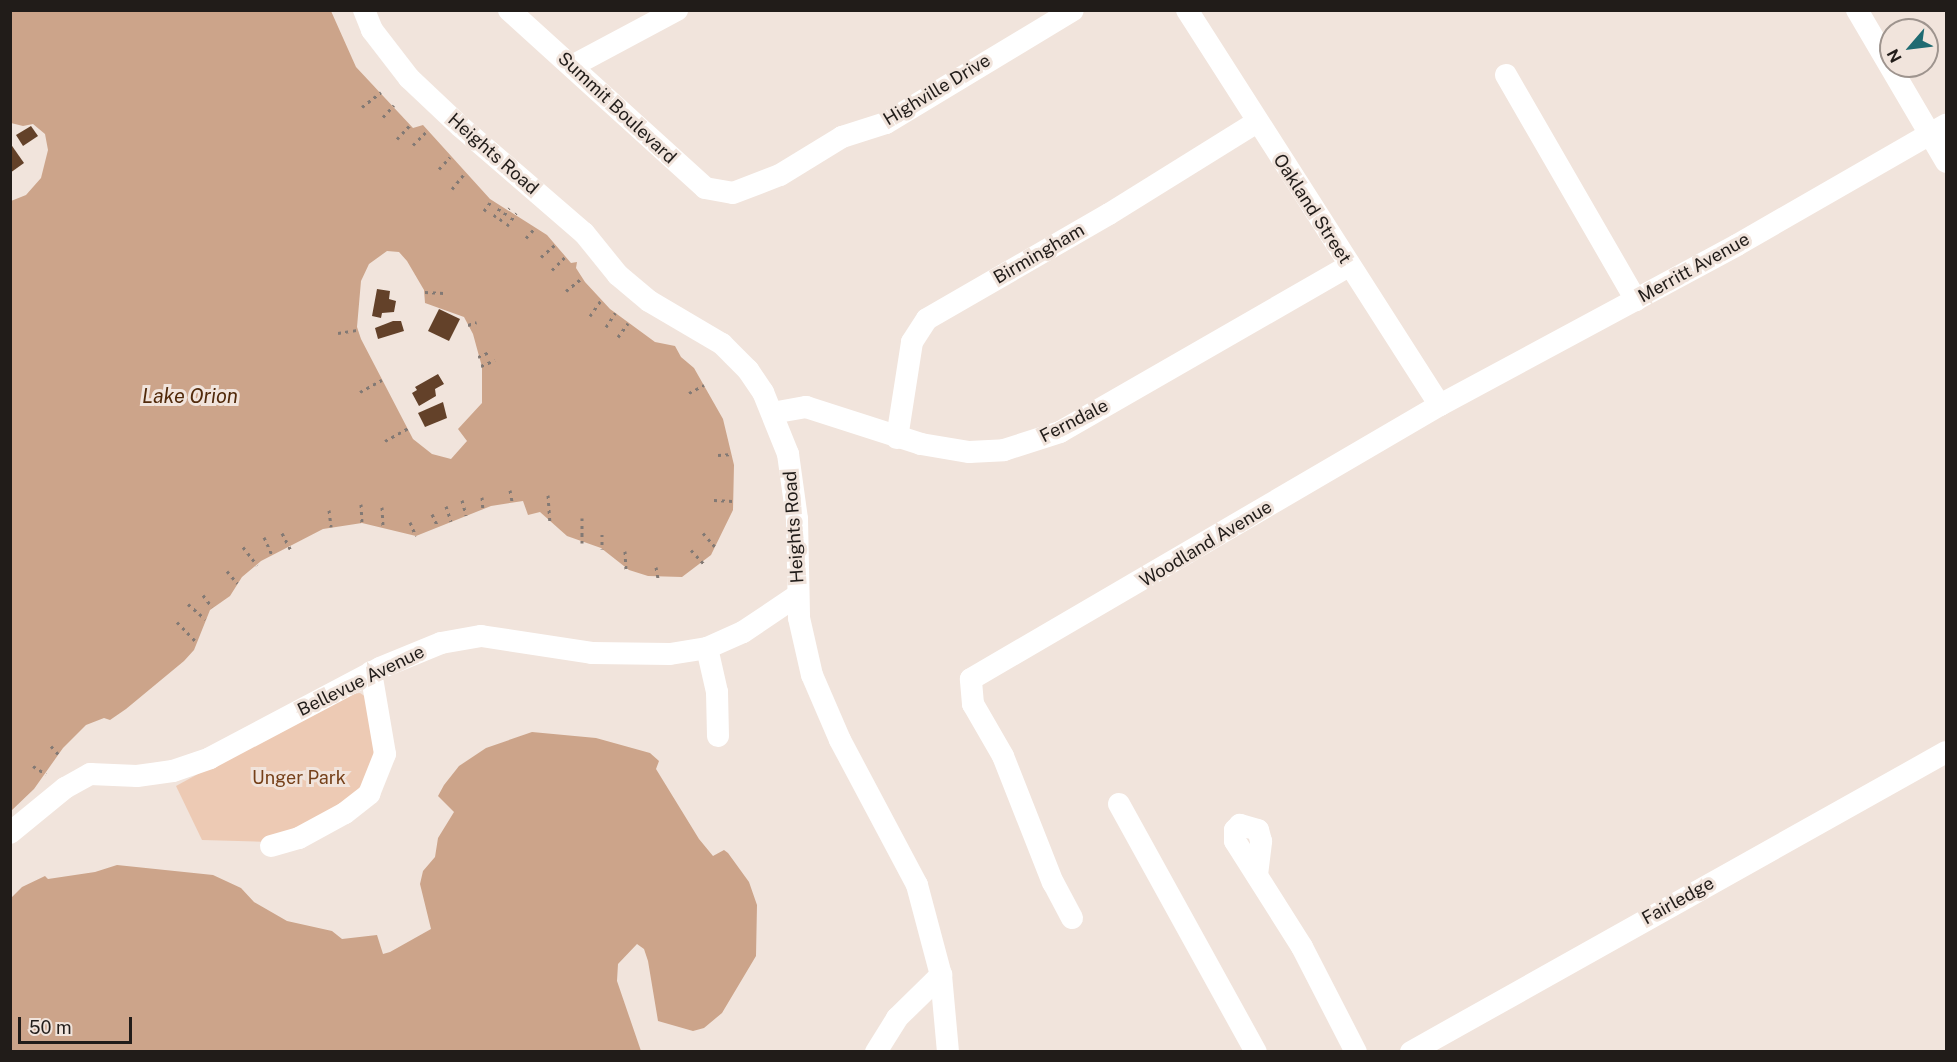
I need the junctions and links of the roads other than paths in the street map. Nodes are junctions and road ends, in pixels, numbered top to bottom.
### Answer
1 (364, 10) edge
2 (509, 10) edge
3 (677, 10) edge
4 (1073, 10) edge
5 (1187, 10) edge
6 (1857, 10) edge
7 (574, 65) junction
8 (1506, 75) dead end
9 (1257, 122) junction
10 (1938, 130) edge
11 (1947, 162) edge
12 (733, 193) joint
13 (1349, 266) junction
14 (1636, 300) junction
15 (1440, 405) junction
16 (771, 413) junction
17 (897, 438) junction
18 (798, 595) junction
19 (707, 648) junction
20 (371, 672) junction
21 (718, 736) dead end
22 (1947, 752) edge
23 (1119, 804) dead end
24 (10, 833) edge
25 (271, 846) dead end
26 (1257, 874) dead end
27 (1072, 918) dead end
28 (941, 975) junction
29 (876, 1052) edge
30 (948, 1052) edge
31 (1256, 1052) edge
32 (1356, 1052) edge
33 (1411, 1052) edge

1 - 16 street, Heights Road
2 - 7 street, Summit Boulevard
3 - 7 street
4 - 12 street, Highville Drive
5 - 9 street, Oakland Street
6 - 10 street
7 - 12 street, Summit Boulevard
8 - 14 street
9 - 13 street, Oakland Street
9 - 17 street, Birmingham
10 - 11 street
10 - 14 street, Merritt Avenue
13 - 15 street, Oakland Street
13 - 17 street, Ferndale
14 - 15 street, Merritt Avenue
15 - 27 street, Woodland Avenue
16 - 17 street, Ferndale
16 - 18 street, Heights Road
18 - 19 street, Bellevue Avenue
18 - 28 street, Heights Road
19 - 20 street, Bellevue Avenue
19 - 21 street
20 - 24 street, Bellevue Avenue
20 - 25 street
22 - 33 street, Fairledge
23 - 31 street
26 - 32 street
28 - 29 street
28 - 30 street, Heights Road

